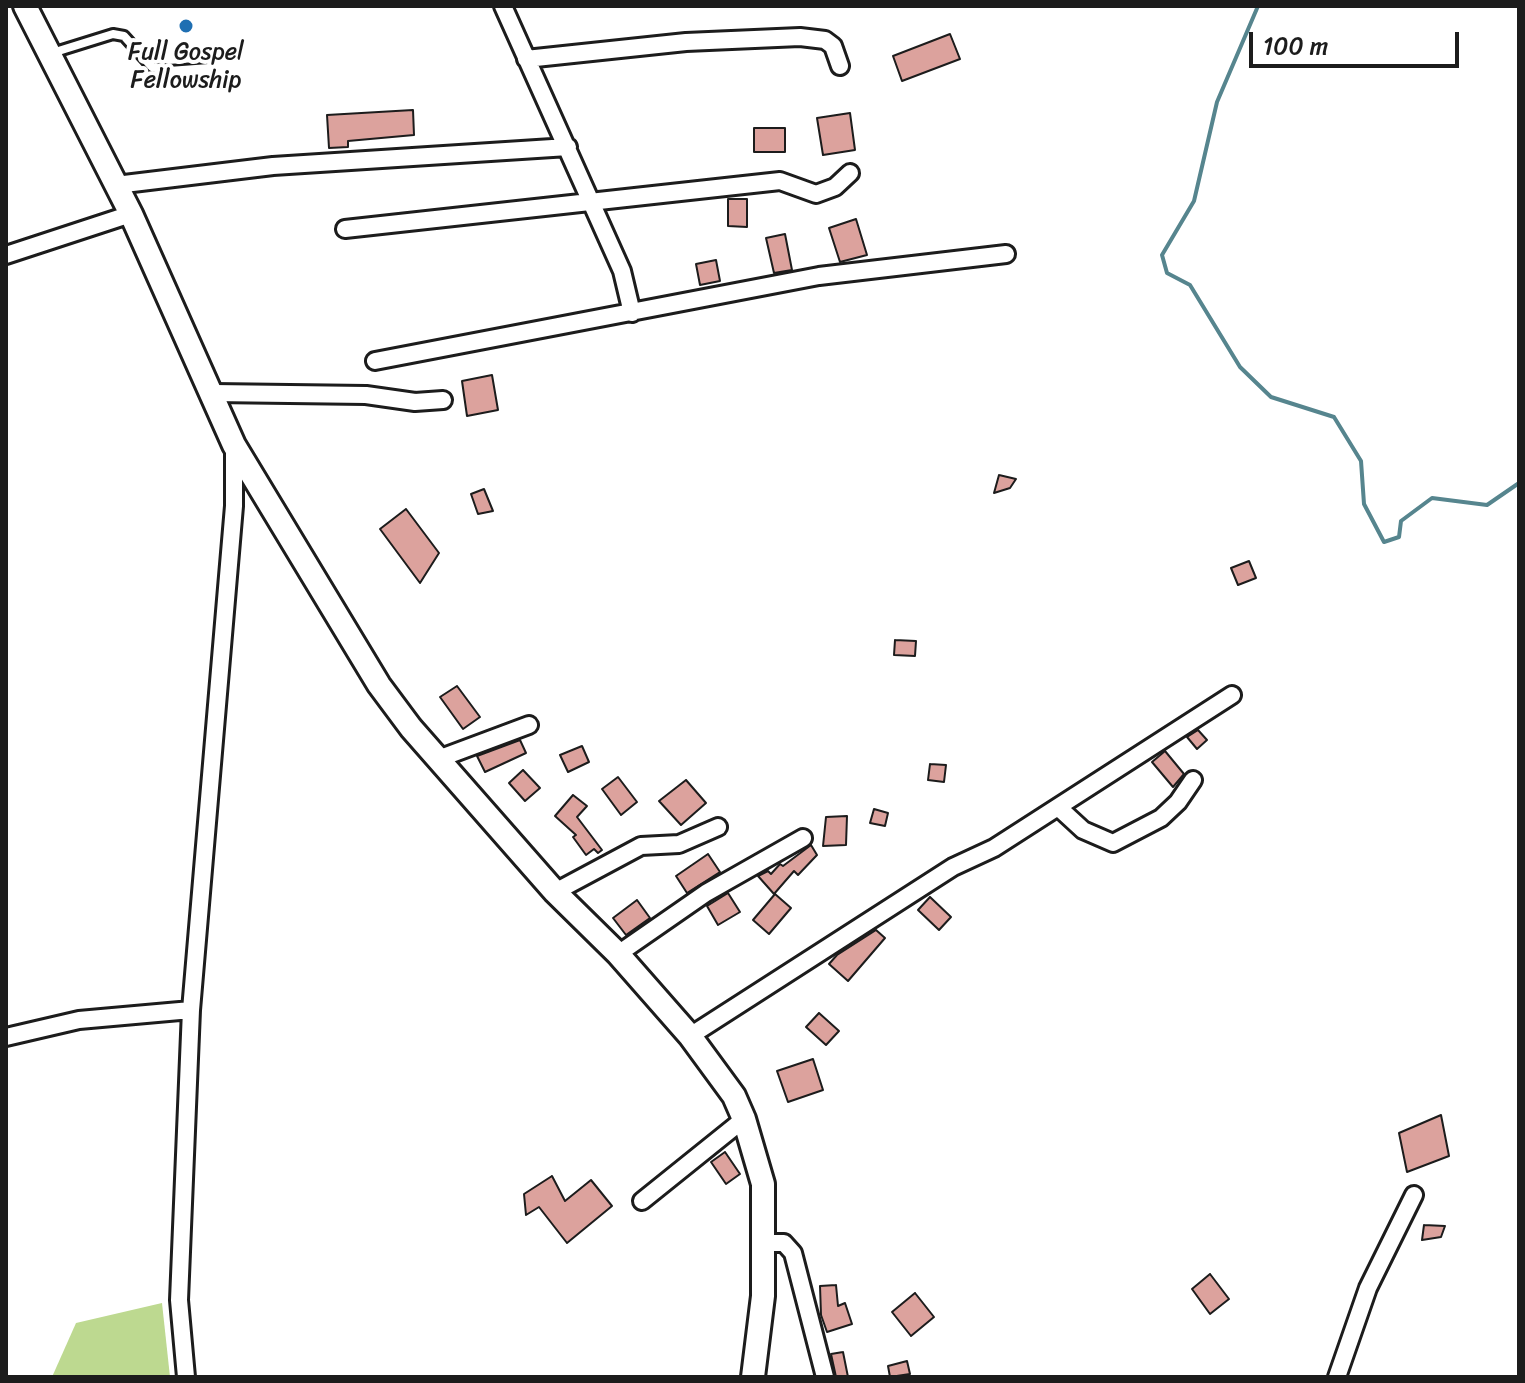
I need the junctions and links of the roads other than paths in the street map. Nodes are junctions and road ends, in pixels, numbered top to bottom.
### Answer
1 (25, 6) edge
2 (503, 6) edge
3 (48, 54) junction
4 (526, 59) junction
5 (840, 66) dead end
6 (209, 68) dead end
7 (568, 147) junction
8 (850, 173) dead end
9 (116, 185) junction
10 (593, 204) junction
11 (131, 214) junction
12 (345, 229) dead end
13 (1006, 254) dead end
14 (6, 255) edge
15 (632, 313) junction
16 (375, 361) dead end
17 (213, 393) junction
18 (443, 400) dead end
19 (234, 445) junction
20 (1232, 695) dead end
21 (529, 725) dead end
22 (438, 759) junction
23 (1193, 780) dead end
24 (1058, 807) junction
25 (718, 827) dead end
26 (803, 838) dead end
27 (555, 892) junction
28 (618, 954) junction
29 (191, 1010) junction
30 (690, 1036) junction
31 (6, 1037) edge
32 (744, 1119) junction
33 (1414, 1195) dead end
34 (642, 1201) dead end
35 (763, 1243) junction
36 (186, 1377) edge
37 (753, 1377) edge
38 (825, 1377) edge
39 (1337, 1377) edge

1 - 3 street
2 - 4 street
3 - 6 lane
3 - 9 street
4 - 5 street
4 - 7 street
7 - 9 street
7 - 10 street
8 - 10 street
9 - 11 street
10 - 12 street
10 - 15 street
11 - 14 street
11 - 17 street
13 - 15 street
15 - 16 street
17 - 18 street
17 - 19 street
19 - 22 street
19 - 29 street
20 - 24 street
21 - 22 street
22 - 27 street
23 - 24 street
24 - 30 street
25 - 27 street
26 - 28 street
27 - 28 street
28 - 30 street
29 - 31 street
29 - 36 street
30 - 32 street
32 - 34 street
32 - 35 street
33 - 39 street
35 - 37 street
35 - 38 street

